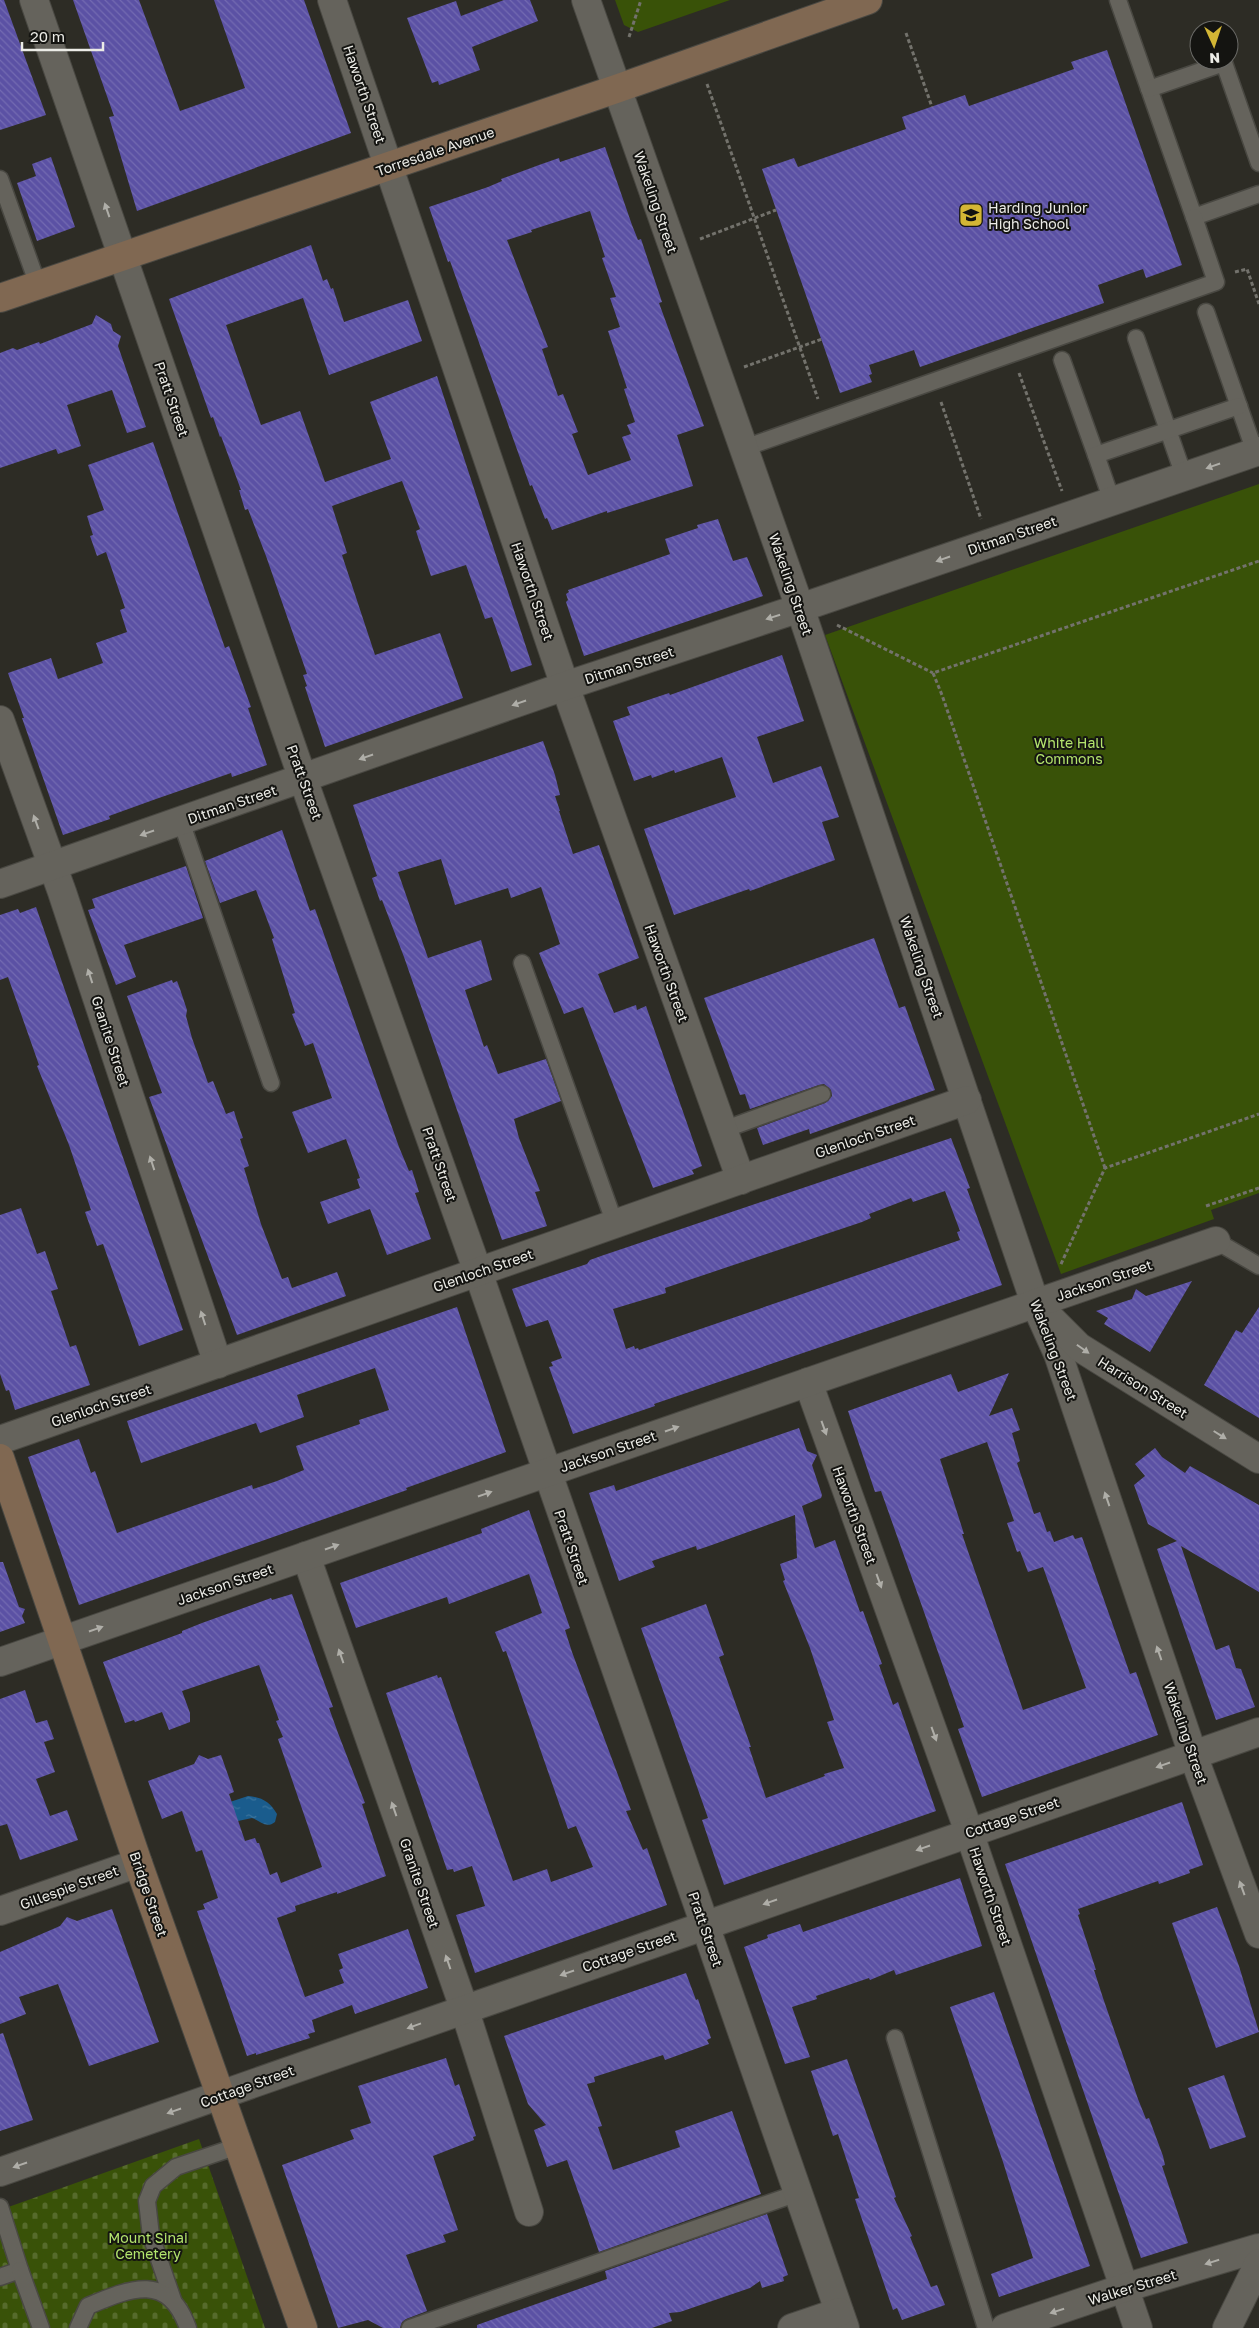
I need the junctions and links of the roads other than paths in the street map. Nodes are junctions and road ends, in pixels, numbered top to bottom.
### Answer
1 (34, 0) edge
2 (332, 0) edge
3 (586, 0) edge
4 (868, 0) edge
5 (1118, 0) edge
6 (616, 89) junction
7 (1149, 89) junction
8 (1259, 163) edge
9 (390, 167) junction
10 (0, 179) edge
11 (1259, 194) edge
12 (1194, 217) junction
13 (123, 256) junction
14 (38, 285) junction
15 (0, 298) edge
16 (1206, 312) dead end
17 (1136, 338) dead end
18 (1062, 360) dead end
19 (1238, 406) junction
20 (1168, 430) junction
21 (744, 448) junction
22 (1257, 451) edge
23 (1096, 455) junction
24 (1184, 476) junction
25 (1112, 501) junction
26 (800, 608) junction
27 (565, 686) junction
28 (0, 720) edge
29 (304, 779) junction
30 (181, 821) junction
31 (52, 866) junction
32 (0, 884) edge
33 (522, 963) dead end
34 (271, 1083) dead end
35 (822, 1094) dead end
36 (967, 1100) junction
37 (723, 1130) junction
38 (741, 1180) junction
39 (615, 1224) junction
40 (1216, 1241) joint
41 (1259, 1266) edge
42 (478, 1272) junction
43 (1035, 1303) junction
44 (218, 1364) junction
45 (808, 1382) junction
46 (0, 1440) edge
47 (0, 1458) edge
48 (1259, 1459) edge
49 (546, 1472) junction
50 (306, 1556) junction
51 (63, 1640) junction
52 (0, 1662) edge
53 (1259, 1732) edge
54 (1193, 1754) junction
55 (970, 1832) junction
56 (138, 1862) junction
57 (0, 1911) edge
58 (704, 1925) junction
59 (1259, 1934) edge
60 (464, 2008) junction
61 (895, 2038) dead end
62 (220, 2096) junction
63 (238, 2146) junction
64 (0, 2172) edge
65 (798, 2193) junction
66 (0, 2208) edge
67 (529, 2212) dead end
68 (1259, 2248) edge
69 (1259, 2263) edge
70 (20, 2270) junction
71 (0, 2277) edge
72 (1124, 2288) junction
73 (173, 2300) junction
74 (88, 2306) junction
75 (842, 2320) edge
76 (40, 2328) edge
77 (67, 2328) edge
78 (78, 2328) edge
79 (188, 2328) edge
80 (303, 2328) edge
81 (410, 2328) edge
82 (792, 2328) edge
83 (986, 2328) edge
84 (1005, 2328) edge
85 (1138, 2328) edge
86 (1227, 2328) edge

13 -> 1 street, Pratt Street
2 - 9 street, Haworth Street
3 - 6 street, Wakeling Street
4 - 6 main road, Torresdale Avenue
5 - 7 lane
6 - 9 main road, Torresdale Avenue
6 - 21 street, Wakeling Street
7 - 8 lane
7 - 12 lane
9 - 13 main road, Torresdale Avenue
9 - 27 street, Haworth Street
10 - 14 lane
11 - 12 lane
12 - 21 lane
13 - 14 main road, Torresdale Avenue
13 - 29 street, Pratt Street
14 - 15 main road, Torresdale Avenue
16 - 19 lane
17 - 20 lane
18 - 23 lane
19 - 20 lane
19 - 22 lane
20 - 23 lane
20 - 24 lane
21 - 26 street, Wakeling Street
22 -> 24 street, Ditman Street
23 - 25 lane
24 - 25 street, Ditman Street
25 -> 26 street, Ditman Street
26 -> 27 street, Ditman Street
26 - 36 street, Wakeling Street
27 -> 29 street, Ditman Street
27 - 37 street, Haworth Street
31 -> 28 street, Granite Street
29 - 30 street, Ditman Street
29 - 42 street, Pratt Street
30 -> 31 street, Ditman Street
30 - 34 lane
31 - 32 street, Ditman Street
44 -> 31 street, Granite Street
33 - 39 lane
35 - 37 lane
36 - 38 street, Glenloch Street
36 - 43 street, Wakeling Street
37 - 38 street, Haworth Street
38 - 39 street, Glenloch Street
39 - 42 street, Glenloch Street
40 - 41 lane
40 - 43 street, Jackson Street
42 - 44 street, Glenloch Street
42 - 49 street, Pratt Street
43 - 45 street, Jackson Street
43 -> 48 street, Harrison Street
54 -> 43 street, Wakeling Street
44 - 46 street, Glenloch Street
49 -> 45 street, Jackson Street
45 -> 55 street, Haworth Street
47 - 51 main road, Bridge Street
50 -> 49 street, Jackson Street
49 - 58 street, Pratt Street
51 -> 50 street, Jackson Street
60 -> 50 street, Granite Street
51 - 52 street, Jackson Street
51 - 56 main road, Bridge Street
53 - 54 street, Cottage Street
54 -> 55 street, Cottage Street
59 -> 54 street, Wakeling Street
55 -> 58 street, Cottage Street
55 - 72 street, Haworth Street
56 - 57 street, Gillespie Street
56 - 62 main road, Bridge Street
58 -> 60 street, Cottage Street
58 - 65 street, Pratt Street
60 -> 62 street, Cottage Street
60 - 67 street, Granite Street
61 - 83 lane
62 - 63 main road, Bridge Street
62 -> 64 street, Cottage Street
63 - 73 lane
63 - 80 main road, Bridge Street
65 - 75 street, Pratt Street
65 - 81 lane
66 - 70 lane
68 -> 72 street, Walker Street
69 - 86 street
70 - 71 lane
70 - 76 lane
72 -> 84 street, Walker Street
72 - 85 street, Haworth Street
73 - 74 lane
73 - 79 lane
74 - 77 lane
74 - 78 lane
75 - 82 street

